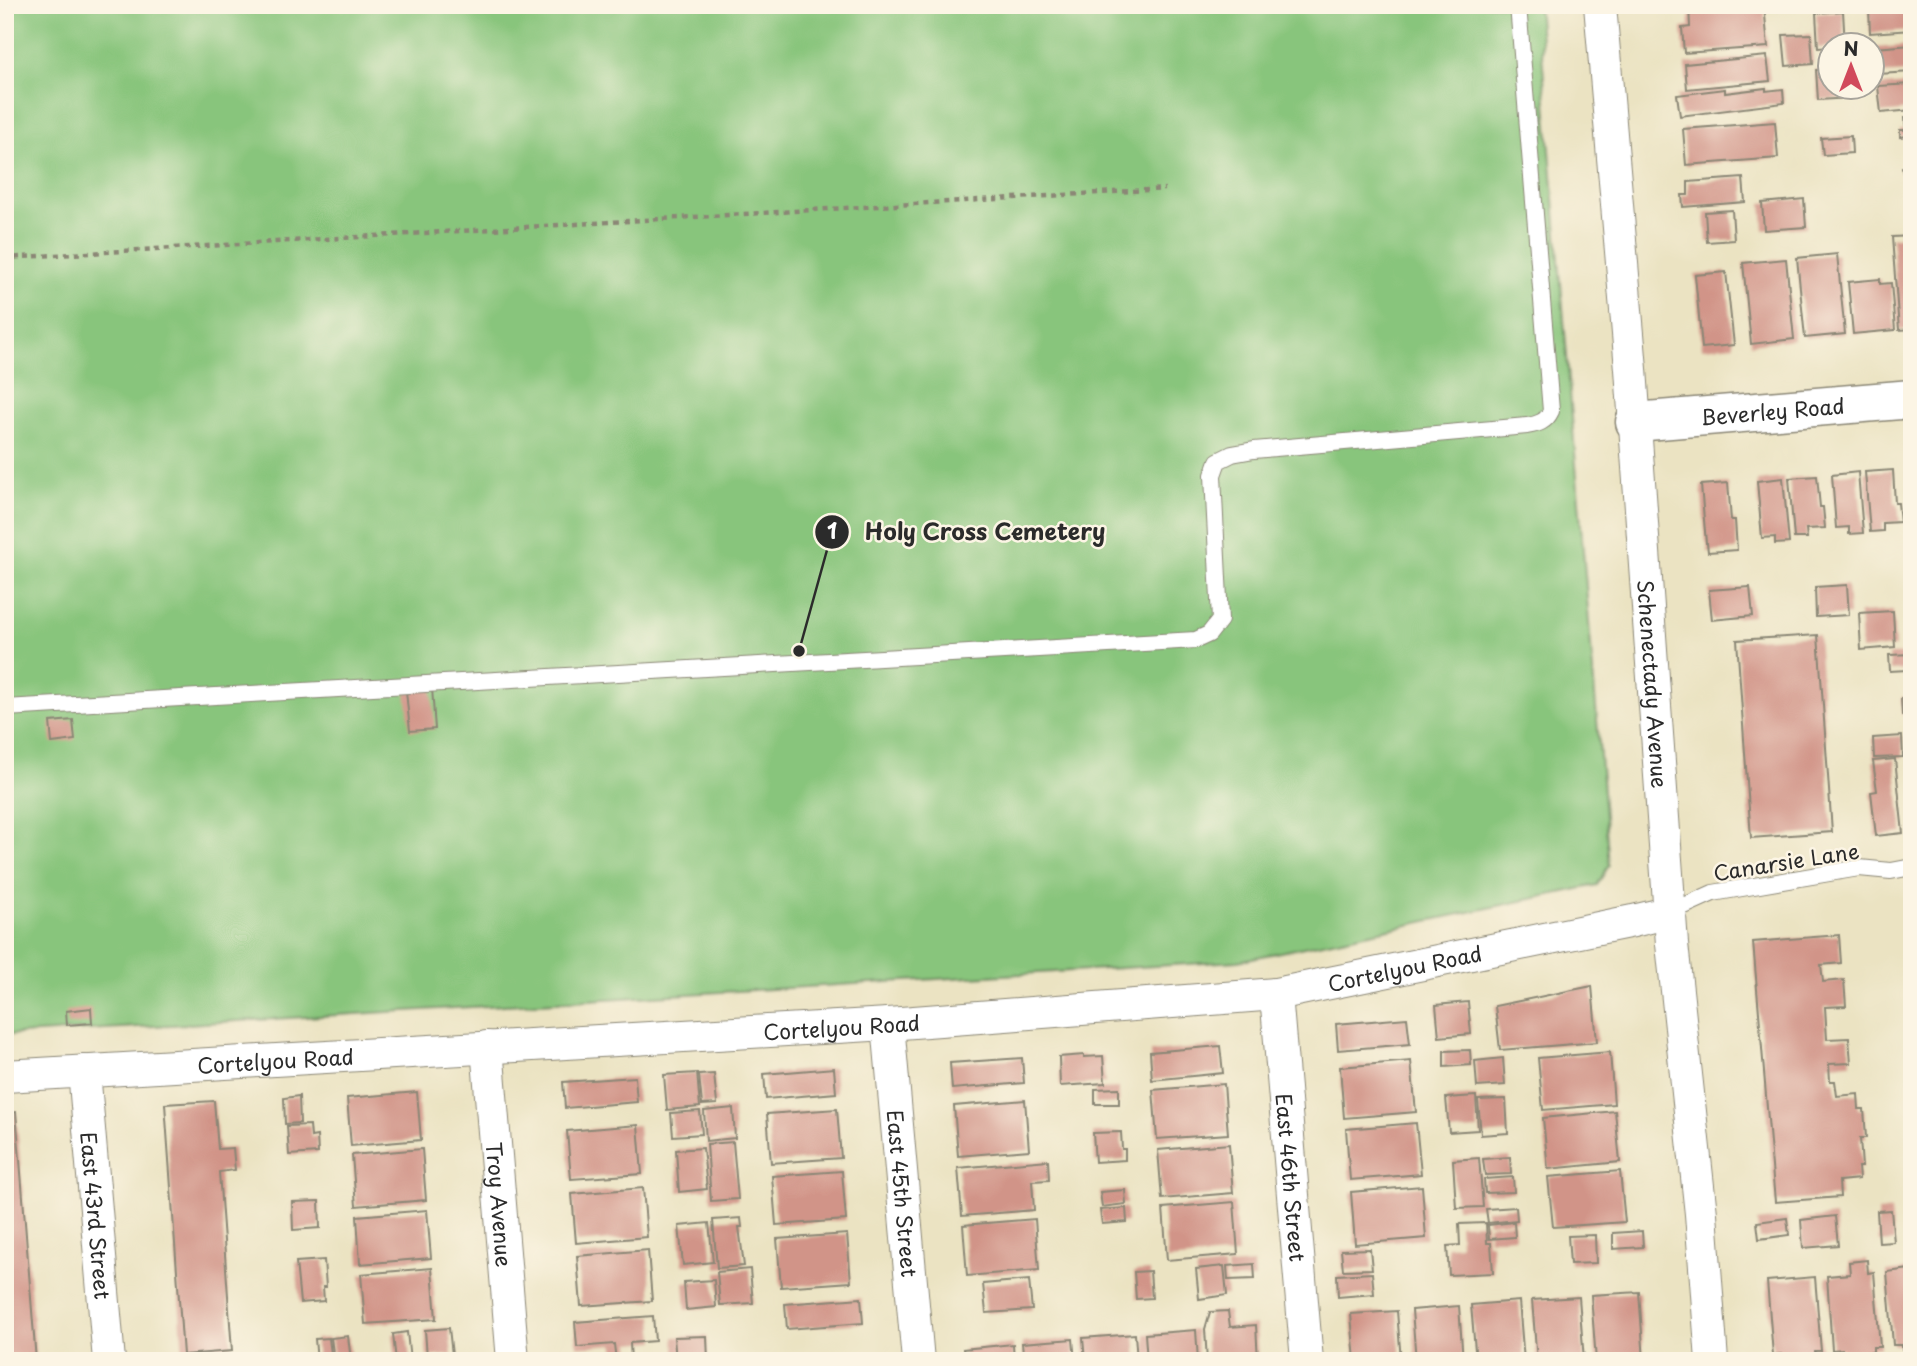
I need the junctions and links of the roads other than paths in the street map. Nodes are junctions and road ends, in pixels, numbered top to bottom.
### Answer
1 (1518, 5) edge
2 (1600, 5) edge
3 (1912, 399) edge
4 (1634, 422) junction
5 (5, 708) edge
6 (1912, 867) edge
7 (1671, 912) junction
8 (1276, 994) junction
9 (888, 1024) junction
10 (487, 1047) junction
11 (84, 1071) junction
12 (5, 1076) edge
13 (109, 1361) edge
14 (513, 1361) edge
15 (918, 1361) edge
16 (1307, 1361) edge
17 (1712, 1361) edge

1 - 5 lane
2 - 4 street, Schenectady Avenue
3 - 4 street, Beverley Road
4 - 7 street, Schenectady Avenue
6 - 7 lane, Canarsie Lane
7 - 8 street, Cortelyou Road
7 - 17 street, Schenectady Avenue
8 - 9 street, Cortelyou Road
8 - 16 street, East 46th Street
9 - 10 street, Cortelyou Road
9 - 15 street, East 45th Street
10 - 11 street, Cortelyou Road
10 - 14 street, Troy Avenue
11 - 12 street, Cortelyou Road
11 - 13 street, East 43rd Street

